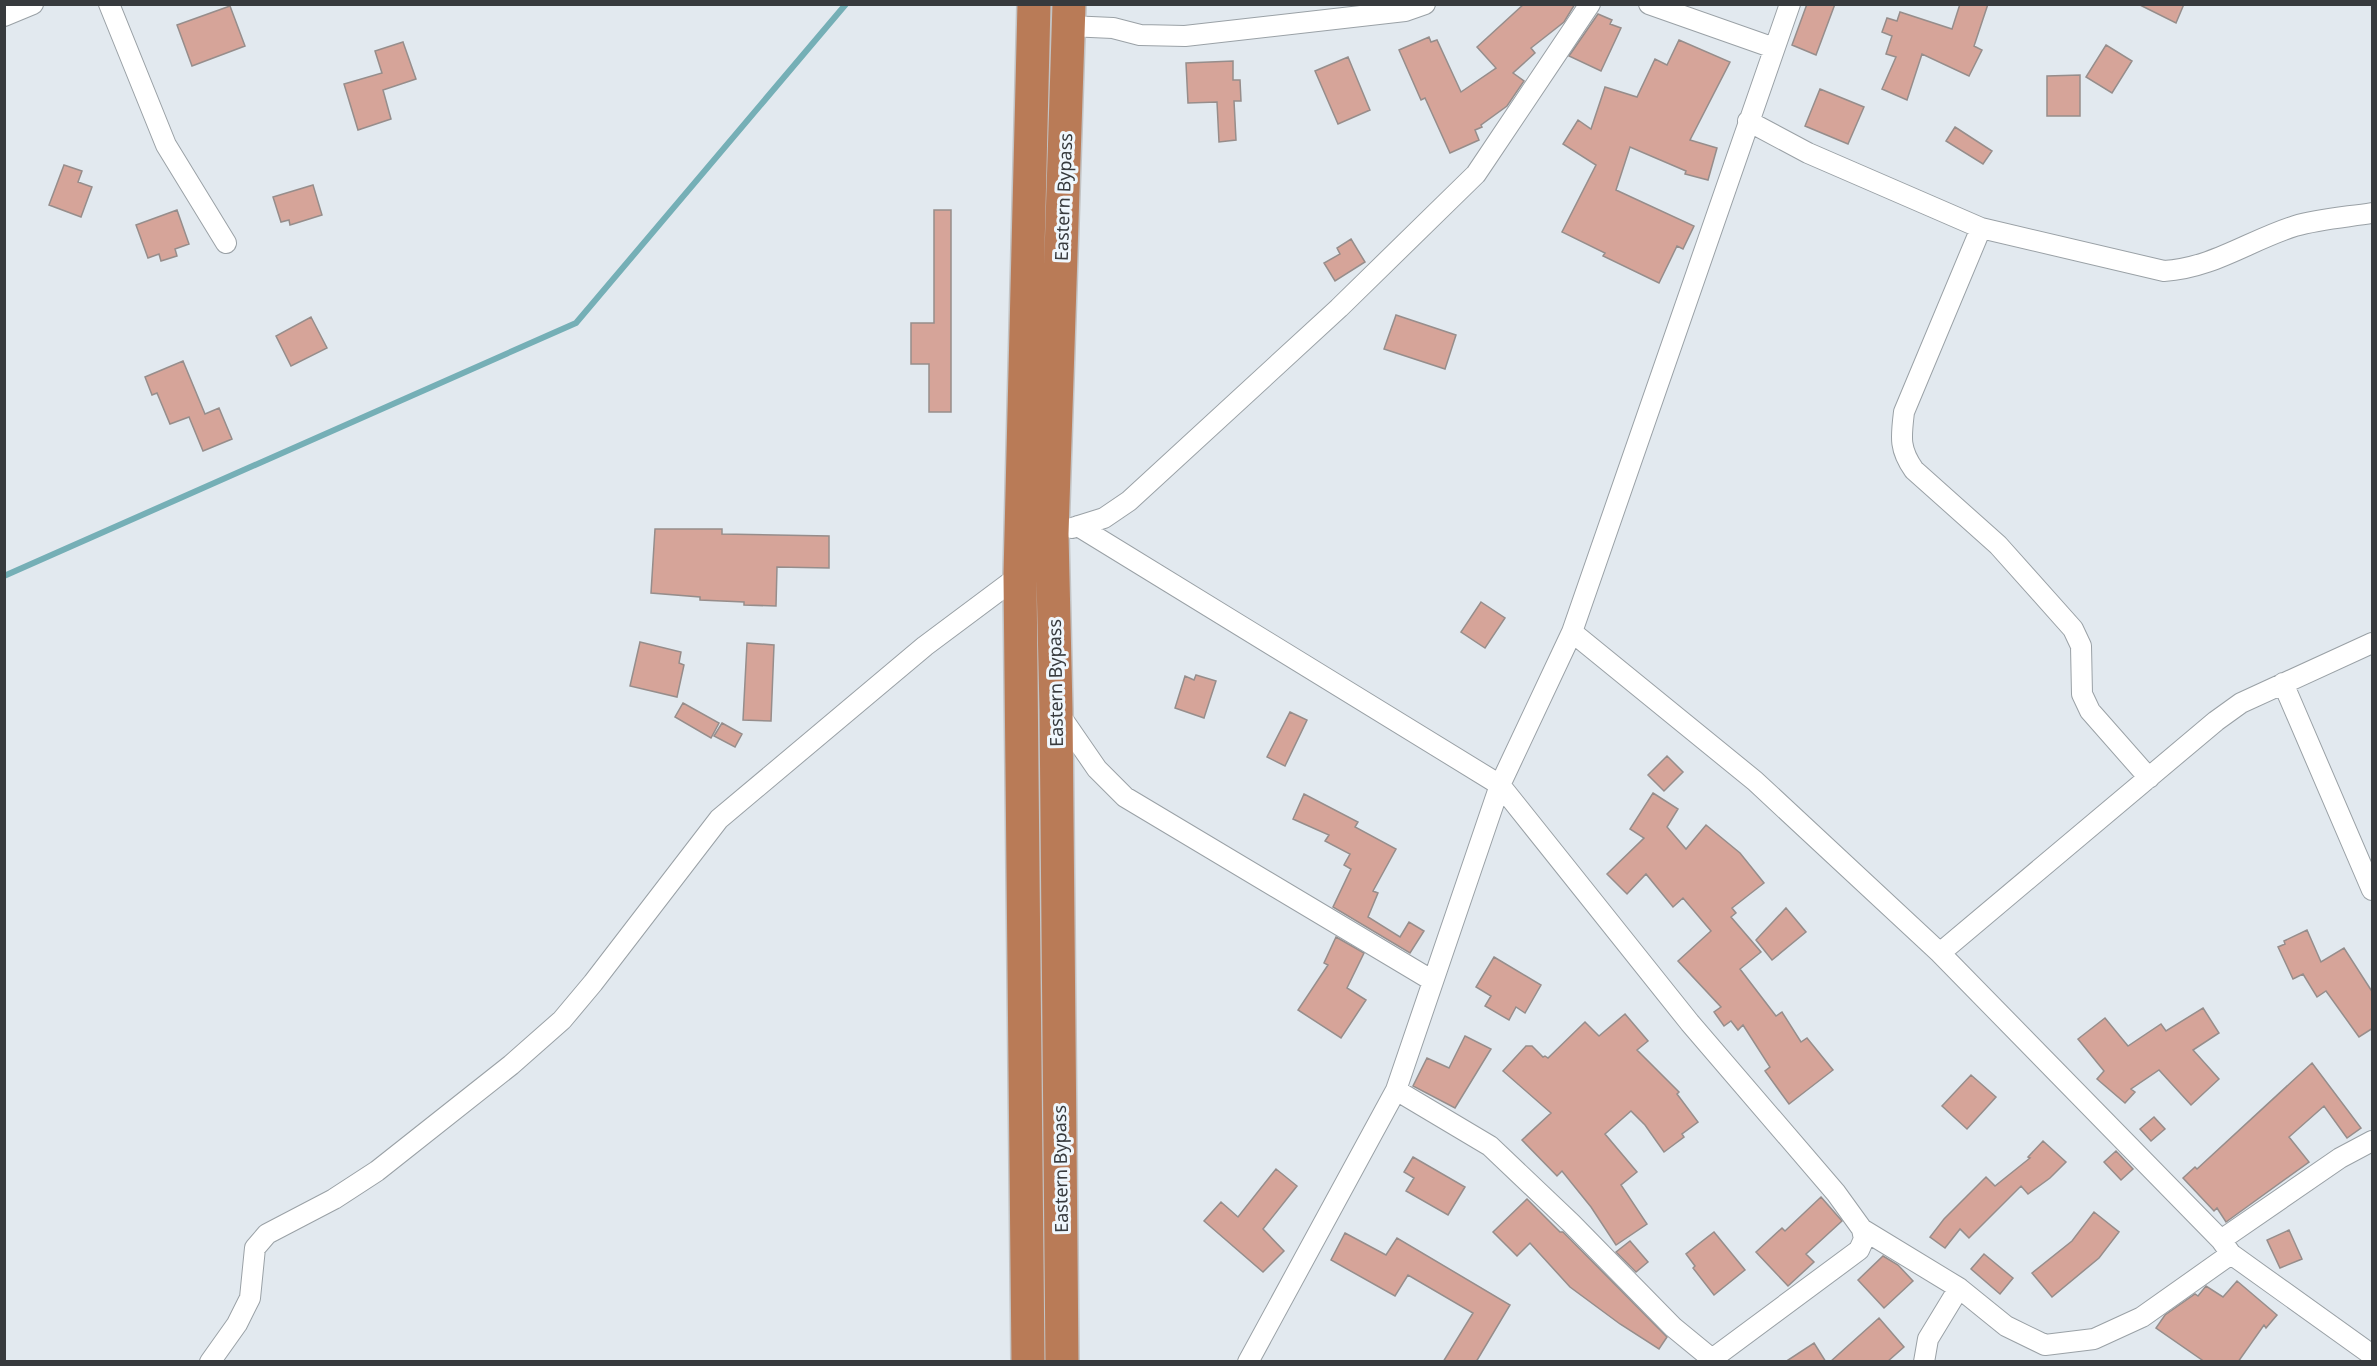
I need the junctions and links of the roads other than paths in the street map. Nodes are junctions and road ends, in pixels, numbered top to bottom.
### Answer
1 (33, 4) edge
2 (109, 4) edge
3 (1034, 4) edge
4 (1425, 4) edge
5 (1590, 4) edge
6 (1649, 4) edge
7 (1790, 4) edge
8 (1069, 15) edge
9 (4, 16) edge
10 (1774, 48) junction
11 (1748, 121) junction
12 (2373, 213) edge
13 (1980, 228) junction
14 (226, 243) dead end
15 (1065, 530) junction
16 (1020, 575) junction
17 (1572, 632) junction
18 (2373, 643) edge
19 (2283, 683) junction
20 (1056, 709) junction
21 (2149, 778) junction
22 (1500, 785) junction
23 (2373, 890) edge
24 (1940, 953) junction
25 (1433, 981) junction
26 (1396, 1090) junction
27 (2373, 1141) edge
28 (1862, 1229) junction
29 (2226, 1247) junction
30 (1959, 1288) junction
31 (2373, 1355) edge
32 (210, 1362) edge
33 (1028, 1362) edge
34 (1062, 1362) edge
35 (1248, 1362) edge
36 (1924, 1362) edge

1 - 9 street
2 - 14 street
3 - 16 highway, Eastern Bypass
4 - 8 street
5 - 15 street
6 - 10 street
7 - 10 street
8 - 15 highway, Eastern Bypass
10 - 11 street
11 - 13 street
11 - 17 street
12 - 13 street
13 - 21 street
15 - 20 highway, Eastern Bypass
15 - 22 street
16 - 32 street
16 - 33 highway, Eastern Bypass
17 - 22 street
17 - 24 street
18 - 19 street
19 - 21 street
19 - 23 street
20 - 25 street
20 - 34 highway, Eastern Bypass
21 - 24 street
22 - 25 street
22 - 28 street
24 - 29 street
25 - 26 street
26 - 28 street
26 - 35 street
27 - 29 street
28 - 30 street
29 - 30 street
29 - 31 street
30 - 36 street

